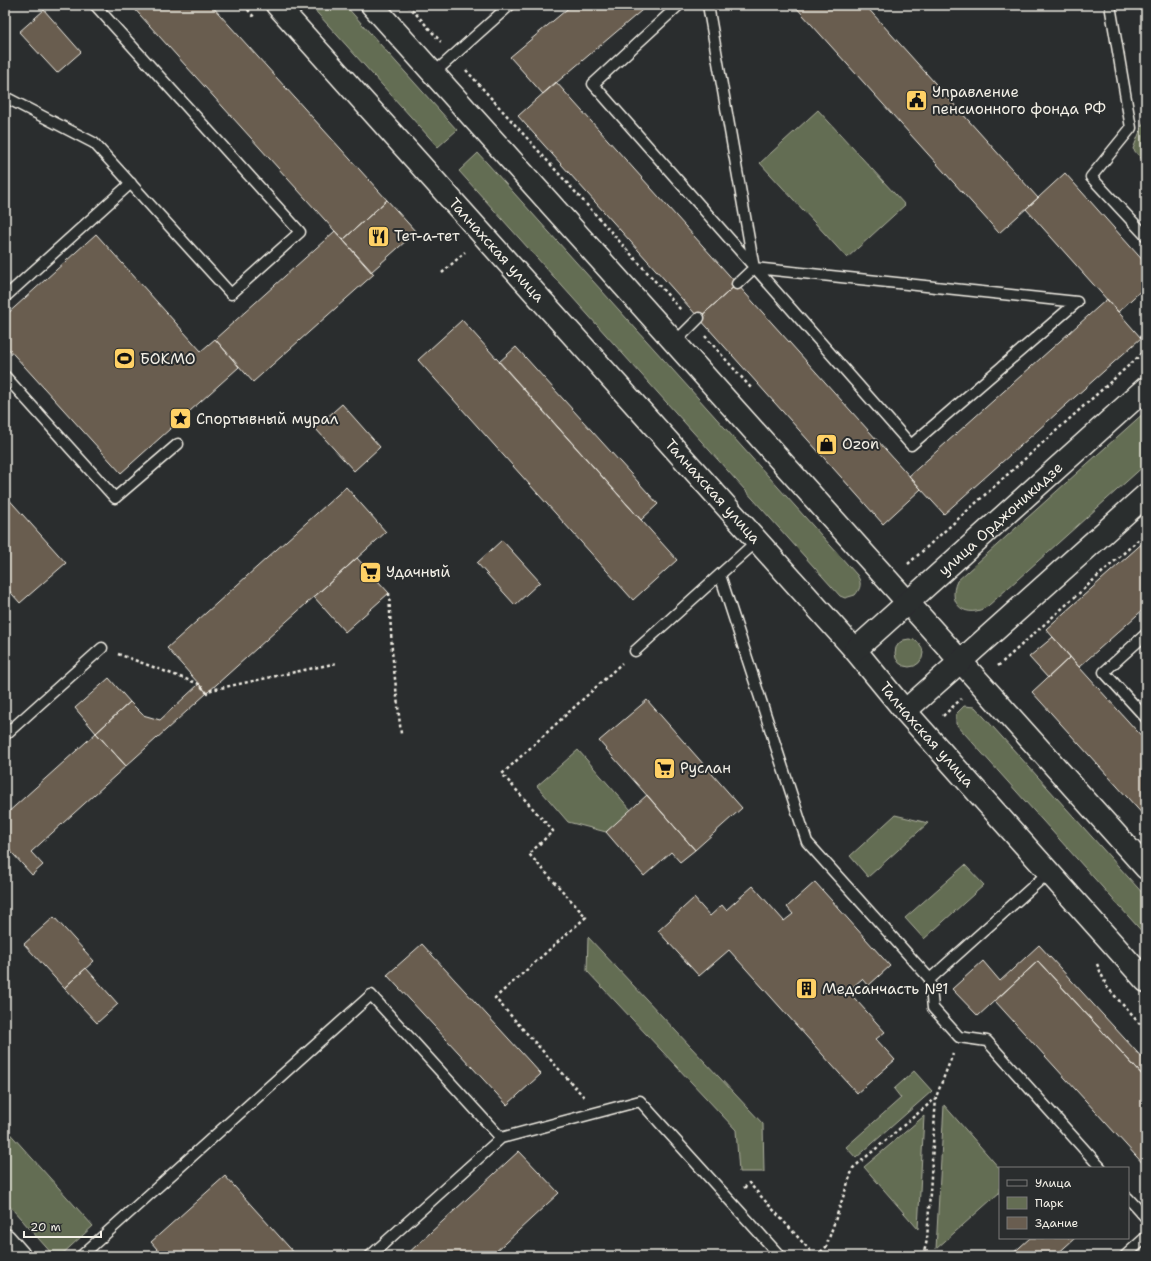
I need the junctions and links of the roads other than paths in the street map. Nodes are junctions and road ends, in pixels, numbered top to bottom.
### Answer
1 (95, 5) edge
2 (278, 5) edge
3 (372, 5) edge
4 (510, 5) edge
5 (679, 5) edge
6 (708, 5) edge
7 (1110, 5) edge
8 (434, 73) junction
9 (5, 96) edge
10 (131, 183) junction
11 (1146, 236) edge
12 (754, 268) junction
13 (737, 284) dead end
14 (5, 297) edge
15 (696, 321) road end
16 (675, 342) junction
17 (5, 376) edge
18 (1146, 388) edge
19 (178, 444) dead end
20 (1146, 495) edge
21 (757, 541) junction
22 (720, 575) junction
23 (908, 602) junction
24 (1146, 634) edge
25 (102, 648) road end
26 (855, 650) junction
27 (635, 651) road end
28 (961, 661) junction
29 (905, 711) junction
30 (1146, 718) edge
31 (5, 736) edge
32 (1146, 868) edge
33 (1049, 872) junction
34 (930, 979) junction
35 (1146, 981) edge
36 (501, 1138) junction
37 (1100, 1167) edge
38 (1129, 1199) edge
39 (1146, 1218) edge
40 (1146, 1237) edge
41 (5, 1240) edge
42 (20, 1256) edge
43 (81, 1256) edge
44 (370, 1256) edge
45 (780, 1256) edge
46 (1125, 1256) edge

1 - 10 lane
2 - 21 street, Талнахская улица
3 - 8 street
4 - 8 lane
5 - 12 lane
6 - 12 lane
7 - 11 lane
8 - 16 street
9 - 10 lane
10 - 14 lane
12 - 12 lane
12 - 13 lane
15 - 16 lane
16 - 23 street
17 - 19 lane
18 - 23 street, улица Орджоникидзе
20 - 28 street
21 - 22 lane
21 - 26 street, Талнахская улица
22 - 27 lane
22 - 34 lane
23 - 26 street, улица Орджоникидзе
23 - 28 street
24 - 30 lane
25 - 31 lane
26 - 29 street, Талнахская улица
28 - 29 street
28 - 32 street
29 - 33 street, Талнахская улица
33 - 34 lane
33 - 35 street, Талнахская улица
34 - 37 lane
36 - 43 lane
36 - 44 lane
36 - 45 lane
38 - 39 lane
40 - 46 lane
41 - 42 street

